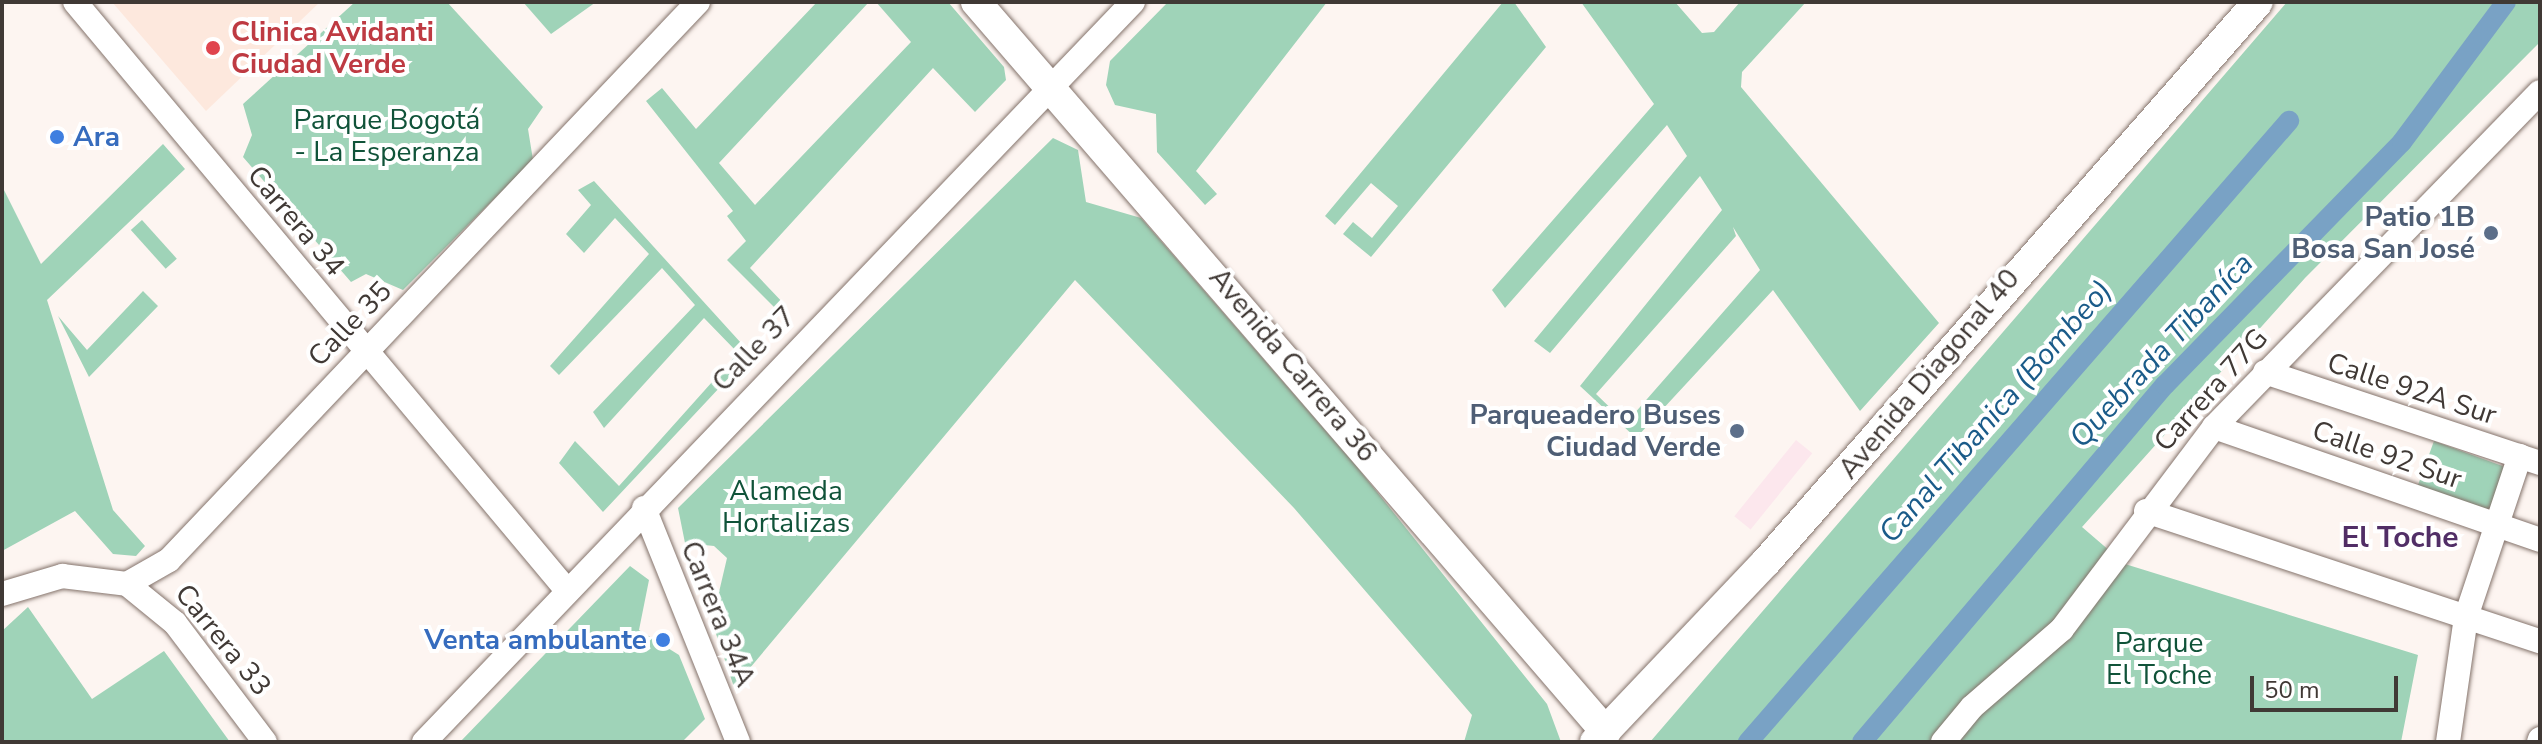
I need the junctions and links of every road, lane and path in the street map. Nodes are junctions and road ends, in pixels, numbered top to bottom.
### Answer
1 (75, 2) edge
2 (698, 2) edge
3 (976, 2) edge
4 (1133, 2) edge
5 (2258, 2) edge
6 (1051, 86) junction
7 (2540, 92) edge
8 (367, 349) junction
9 (2265, 372) junction
10 (2214, 427) junction
11 (2530, 459) edge
12 (644, 508) junction
13 (2146, 511) junction
14 (2496, 525) junction
15 (2540, 540) edge
16 (127, 584) junction
17 (565, 588) junction
18 (2, 594) edge
19 (2466, 617) junction
20 (2540, 641) edge
21 (1600, 737) edge
22 (265, 742) edge
23 (424, 742) edge
24 (738, 742) edge
25 (1943, 742) edge
26 (2448, 742) edge

1 - 8 street, Carrera 34
2 - 8 street, Calle 35
3 - 6 main road, Avenida Carrera 36
4 - 6 street, Calle 37
5 - 21 main road, Avenida Diagonal 40
6 - 12 street, Calle 37
6 - 21 main road, Avenida Carrera 36
7 - 9 street, Carrera 77G
8 - 16 street, Calle 35
8 - 17 street, Carrera 34
9 - 10 street, Carrera 77G
9 - 11 street, Calle 92A Sur
10 - 13 street, Carrera 77G
10 - 14 street, Calle 92 Sur
11 - 14 street
12 - 17 street, Calle 37
12 - 24 street, Carrera 34A
13 - 19 street
13 - 25 street, Carrera 77G
14 - 15 street, Calle 92 Sur
14 - 19 street
16 - 18 street
16 - 22 street, Carrera 33
17 - 23 street, Calle 37
19 - 20 street
19 - 26 street

